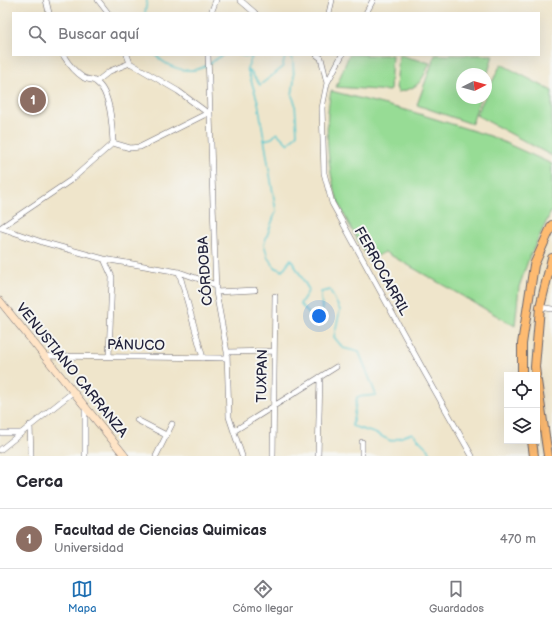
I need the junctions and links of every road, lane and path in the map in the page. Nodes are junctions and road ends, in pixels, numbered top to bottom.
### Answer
1 (46, 0) edge
2 (98, 0) edge
3 (240, 0) edge
4 (331, 0) edge
5 (373, 0) edge
6 (217, 1) edge
7 (50, 12) edge
8 (107, 12) edge
9 (212, 12) edge
10 (254, 12) edge
11 (329, 12) edge
12 (367, 12) edge
13 (65, 56) edge
14 (127, 56) edge
15 (208, 56) edge
16 (320, 56) edge
17 (341, 56) edge
18 (130, 63) junction
19 (96, 82) junction
20 (327, 83) junction
21 (208, 114) junction
22 (113, 143) junction
23 (552, 225) edge
24 (0, 228) edge
25 (552, 258) edge
26 (104, 259) junction
27 (179, 272) junction
28 (216, 286) junction
29 (255, 290) dead end
30 (216, 292) junction
31 (275, 296) dead end
32 (0, 301) edge
33 (540, 307) junction
34 (552, 309) edge
35 (274, 352) junction
36 (227, 355) junction
37 (44, 356) junction
38 (109, 356) junction
39 (203, 358) junction
40 (336, 367) dead end
41 (522, 372) edge
42 (536, 372) edge
43 (320, 377) junction
44 (72, 392) junction
45 (540, 401) edge
46 (274, 406) junction
47 (85, 408) junction
48 (137, 420) dead end
49 (172, 424) dead end
50 (30, 425) junction
51 (234, 431) junction
52 (0, 433) edge
53 (20, 433) junction
54 (166, 435) junction
55 (362, 442) dead end
56 (532, 444) edge
57 (0, 450) edge
58 (31, 456) edge
59 (85, 456) edge
60 (125, 456) edge
61 (156, 456) edge
62 (242, 456) edge
63 (273, 456) edge
64 (318, 456) edge
65 (362, 456) edge
66 (472, 456) edge
67 (534, 456) edge
68 (548, 456) edge

1 - 7 street
2 - 8 street
3 - 10 street
4 - 11 street
5 - 12 street
6 - 9 street
13 - 19 street
14 - 18 street
15 - 21 street, CÓRDOBA
16 - 20 street, FERROCARRIL
17 - 20 street, FERROCARRIL
18 - 19 street
18 - 21 street
19 - 22 street
20 - 66 street, FERROCARRIL
21 - 22 street
21 - 28 street, CÓRDOBA
22 - 24 street
23 - 41 main road
24 - 26 street
25 - 33 main road
26 - 27 street
26 - 38 street
27 - 28 street
27 - 39 street
28 - 30 street, CÓRDOBA
29 - 30 street
30 - 36 street, CÓRDOBA
31 - 35 street, TUXPAN
32 - 37 main road, VENUSTIANO CARRANZA
33 - 34 street
33 - 42 main road
35 - 36 street, PÁNUCO
35 - 46 street, TUXPAN
36 - 39 street, PÁNUCO
36 - 51 street, CÓRDOBA
37 - 38 street, PÁNUCO
37 - 44 main road, VENUSTIANO CARRANZA
38 - 39 street, PÁNUCO
40 - 43 street
43 - 46 street
43 - 64 street
44 - 47 main road, VENUSTIANO CARRANZA
44 - 50 street
45 - 68 main road
46 - 51 street
46 - 63 street, TUXPAN
47 - 59 street
47 - 60 main road, VENUSTIANO CARRANZA
48 - 54 street
49 - 54 street
50 - 53 street
50 - 58 street
51 - 62 street, CÓRDOBA
52 - 53 street
53 - 57 street
54 - 61 street
55 - 65 street
56 - 67 main road

